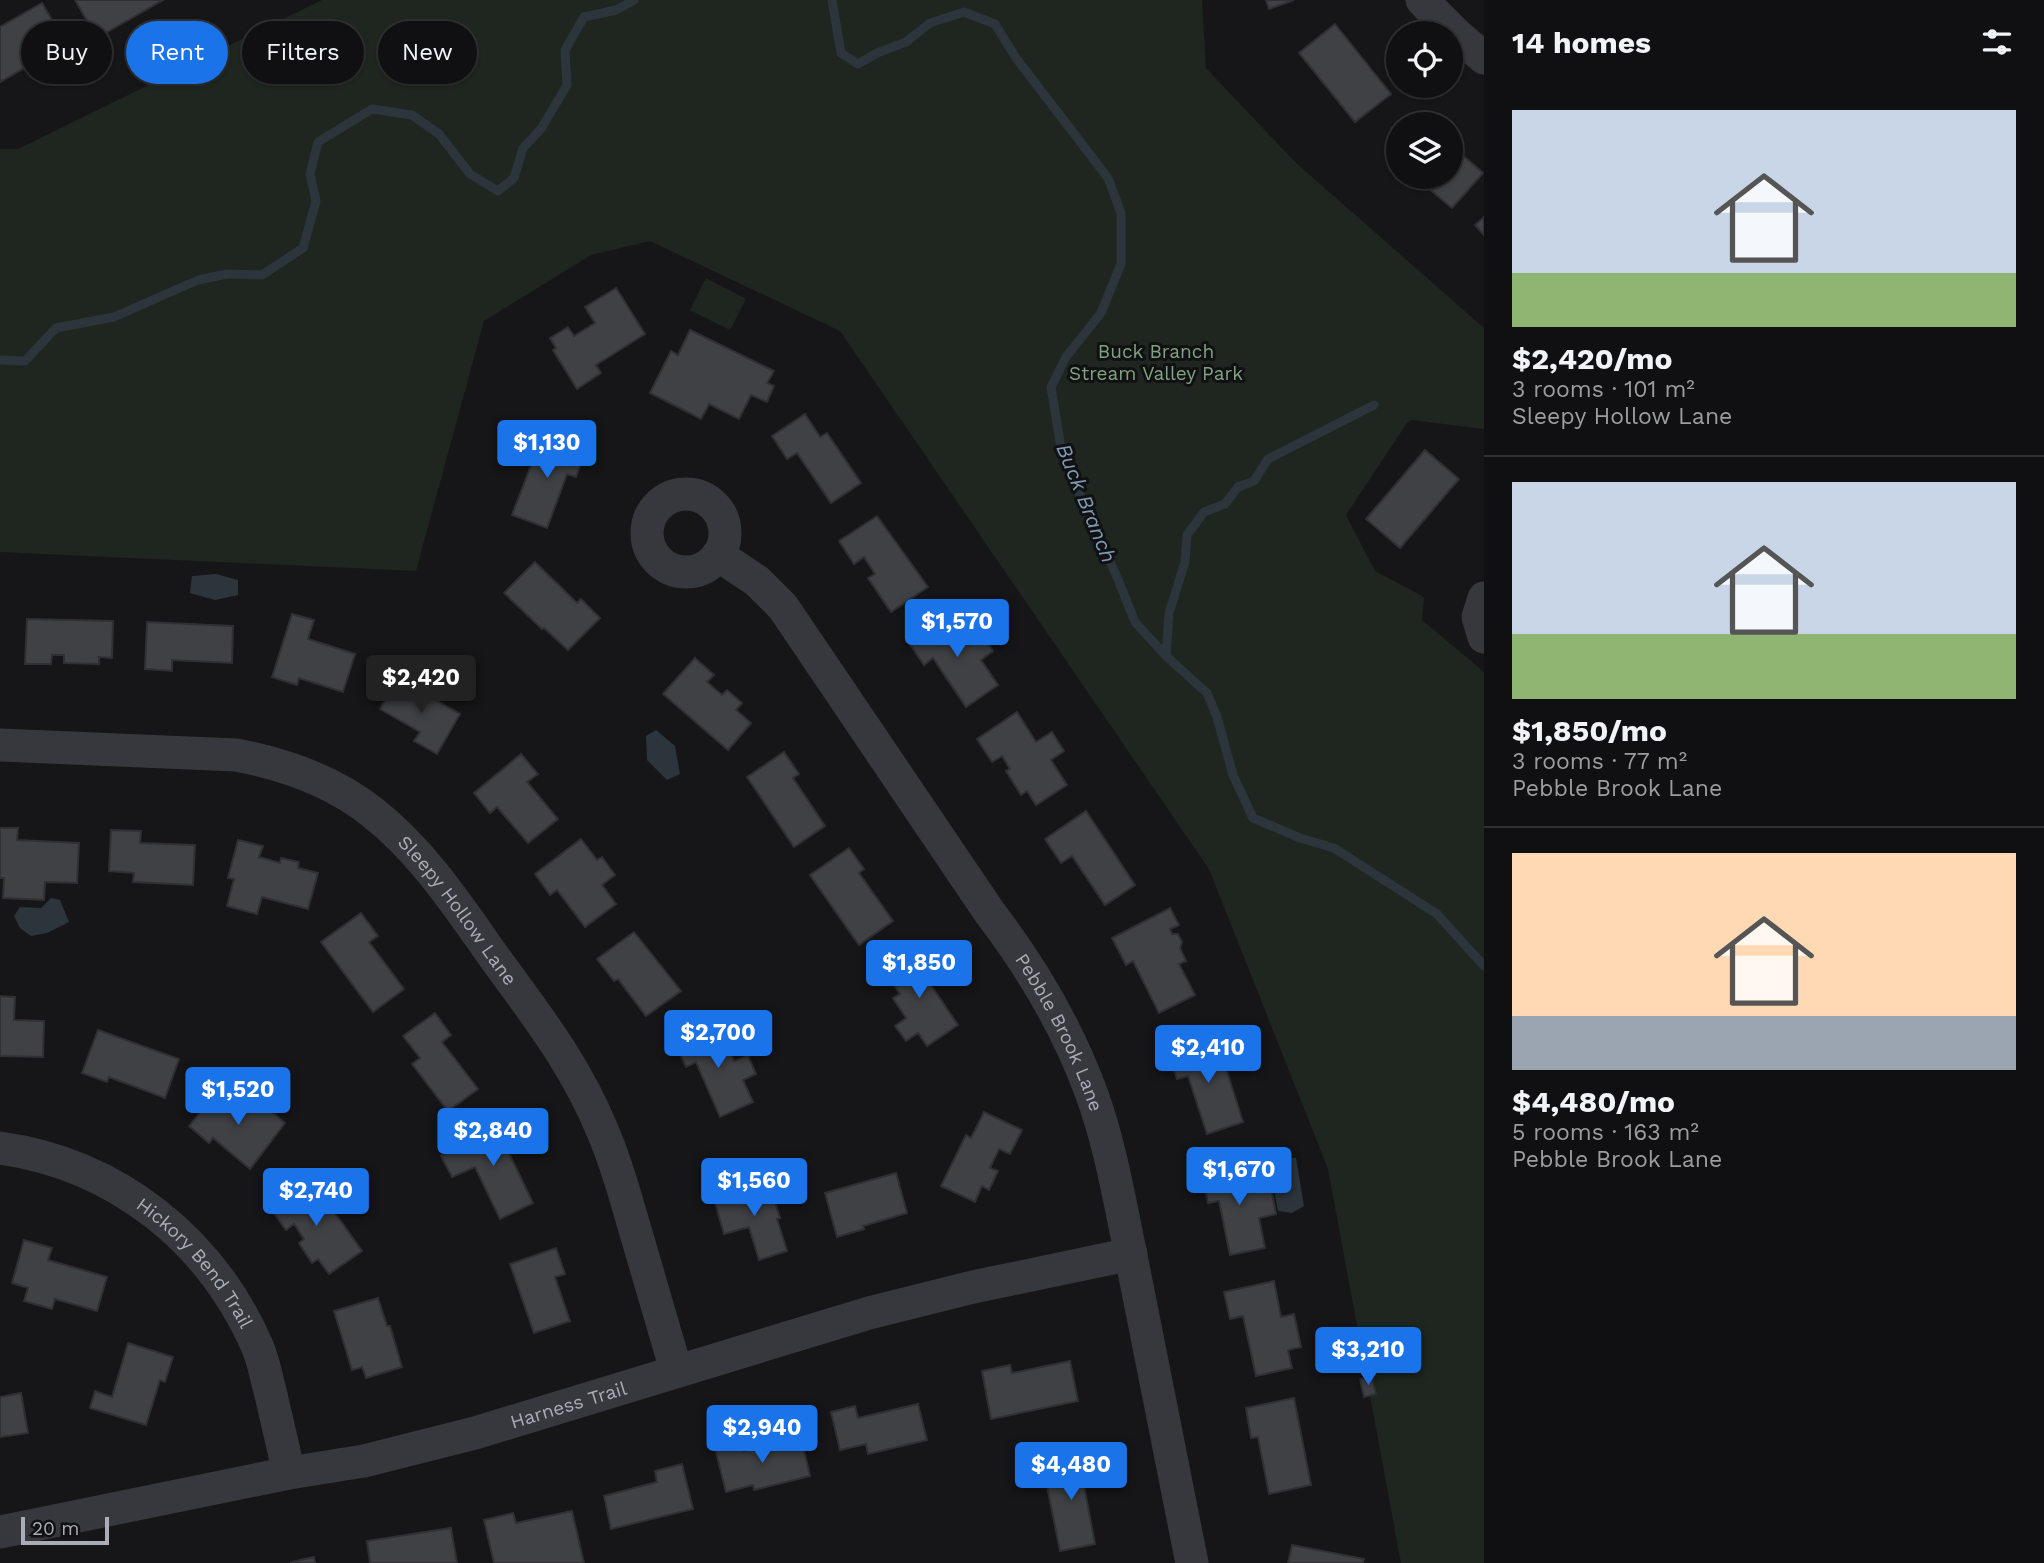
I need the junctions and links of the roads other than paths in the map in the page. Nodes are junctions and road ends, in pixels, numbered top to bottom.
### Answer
1 (1422, 0) edge
2 (1484, 58) edge
3 (718, 555) dead end
4 (1484, 598) edge
5 (1484, 637) edge
6 (0, 745) edge
7 (0, 1148) edge
8 (1130, 1254) junction
9 (676, 1370) junction
10 (289, 1473) junction
11 (0, 1532) edge
12 (1192, 1563) edge

1 - 2 street
3 - 8 street, Pebble Brook Lane
4 - 5 street
6 - 9 street, Sleepy Hollow Lane
7 - 10 street, Hickory Bend Trail
8 - 9 street, Harness Trail
8 - 12 street, Pebble Brook Lane
9 - 10 street, Harness Trail
10 - 11 street, Harness Trail

